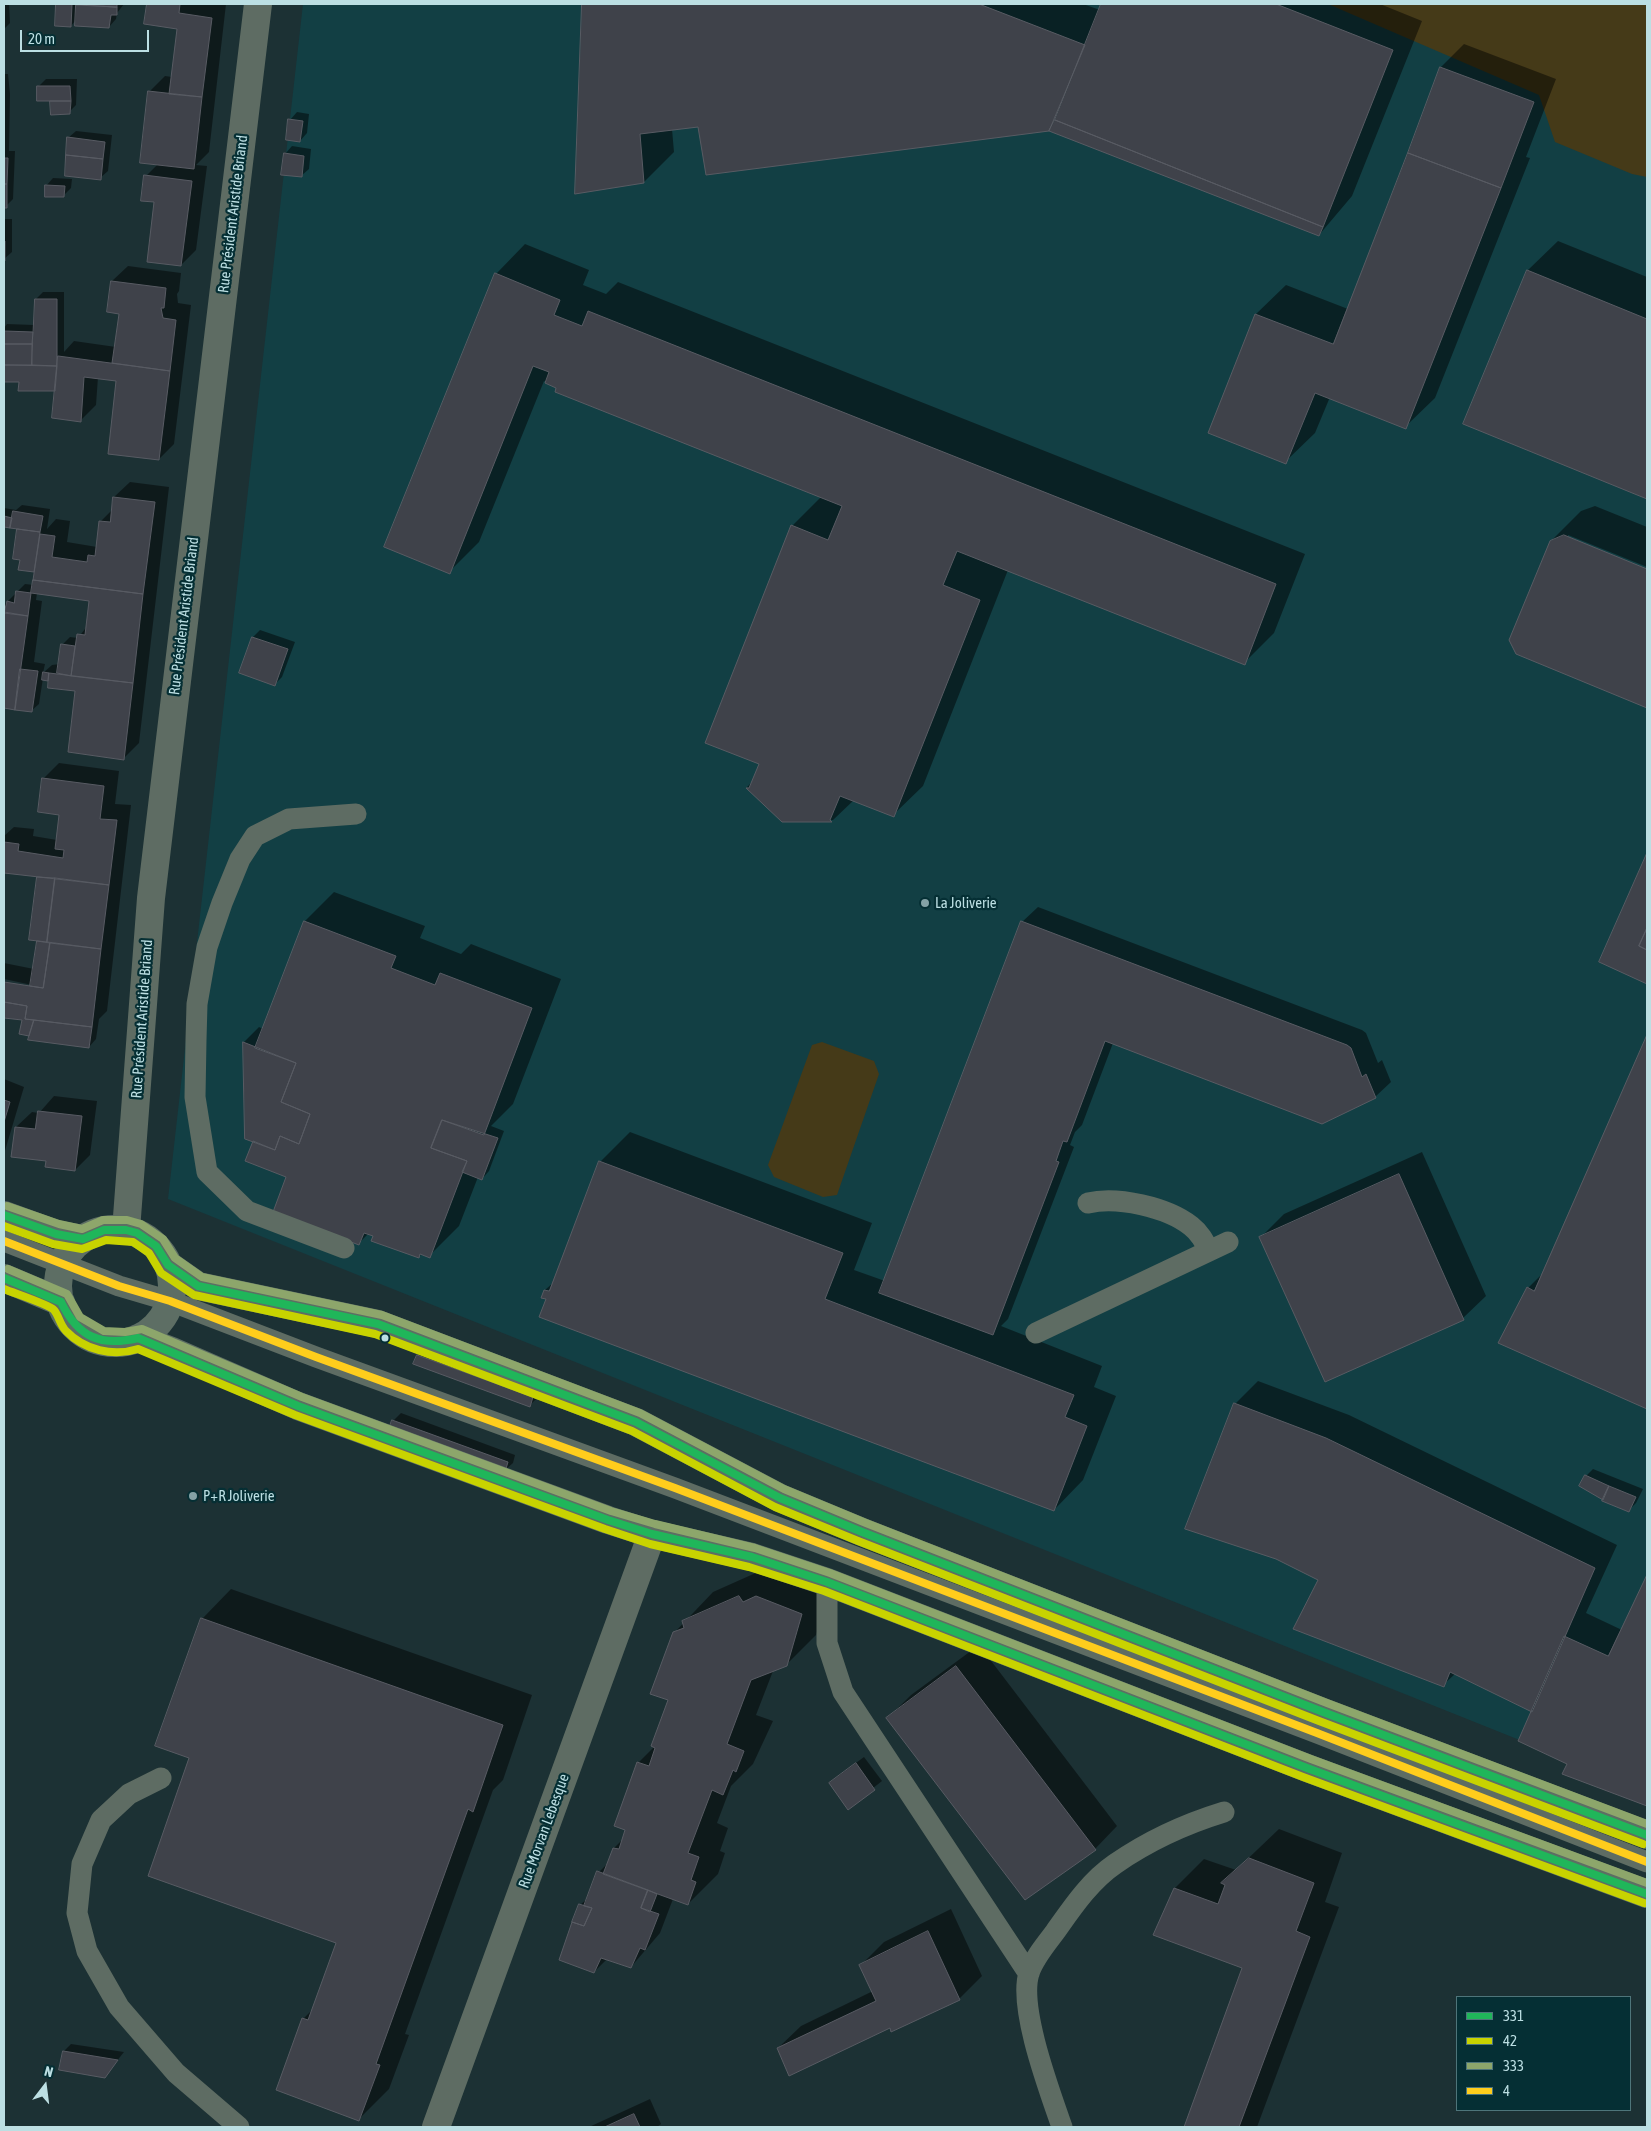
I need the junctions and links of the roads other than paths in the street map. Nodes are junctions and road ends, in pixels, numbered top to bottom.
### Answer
1 (258, 4) edge
2 (356, 814) dead end
3 (1088, 1203) dead end
4 (4, 1215) edge
5 (126, 1230) junction
6 (83, 1239) junction
7 (4, 1241) edge
8 (1228, 1242) dead end
9 (344, 1248) dead end
10 (1209, 1251) junction
11 (63, 1264) junction
12 (168, 1265) junction
13 (4, 1278) edge
14 (170, 1301) junction
15 (61, 1302) junction
16 (1036, 1333) dead end
17 (138, 1338) junction
18 (652, 1534) junction
19 (827, 1582) junction
20 (161, 1778) dead end
21 (1224, 1812) dead end
22 (1647, 1835) edge
23 (1647, 1862) edge
24 (1647, 1894) edge
25 (1029, 1974) junction
26 (239, 2127) edge
27 (436, 2127) edge
28 (1062, 2127) edge

1 - 5 street, Rue Président Aristide Briand
2 - 9 lane
3 - 10 lane
4 - 6 main road
5 - 6 main road
5 - 12 main road
6 - 11 main road
7 - 11 lane
8 - 10 lane
10 - 16 lane
11 - 14 lane
11 - 15 main road
12 - 14 main road
12 - 22 main road
13 - 15 main road
14 - 17 main road
14 - 23 lane
15 - 17 main road
17 - 18 main road
18 - 19 main road
18 - 27 street, Rue Morvan Lebesque
19 - 24 main road
19 - 25 lane
20 - 26 lane
21 - 25 lane
25 - 28 lane

